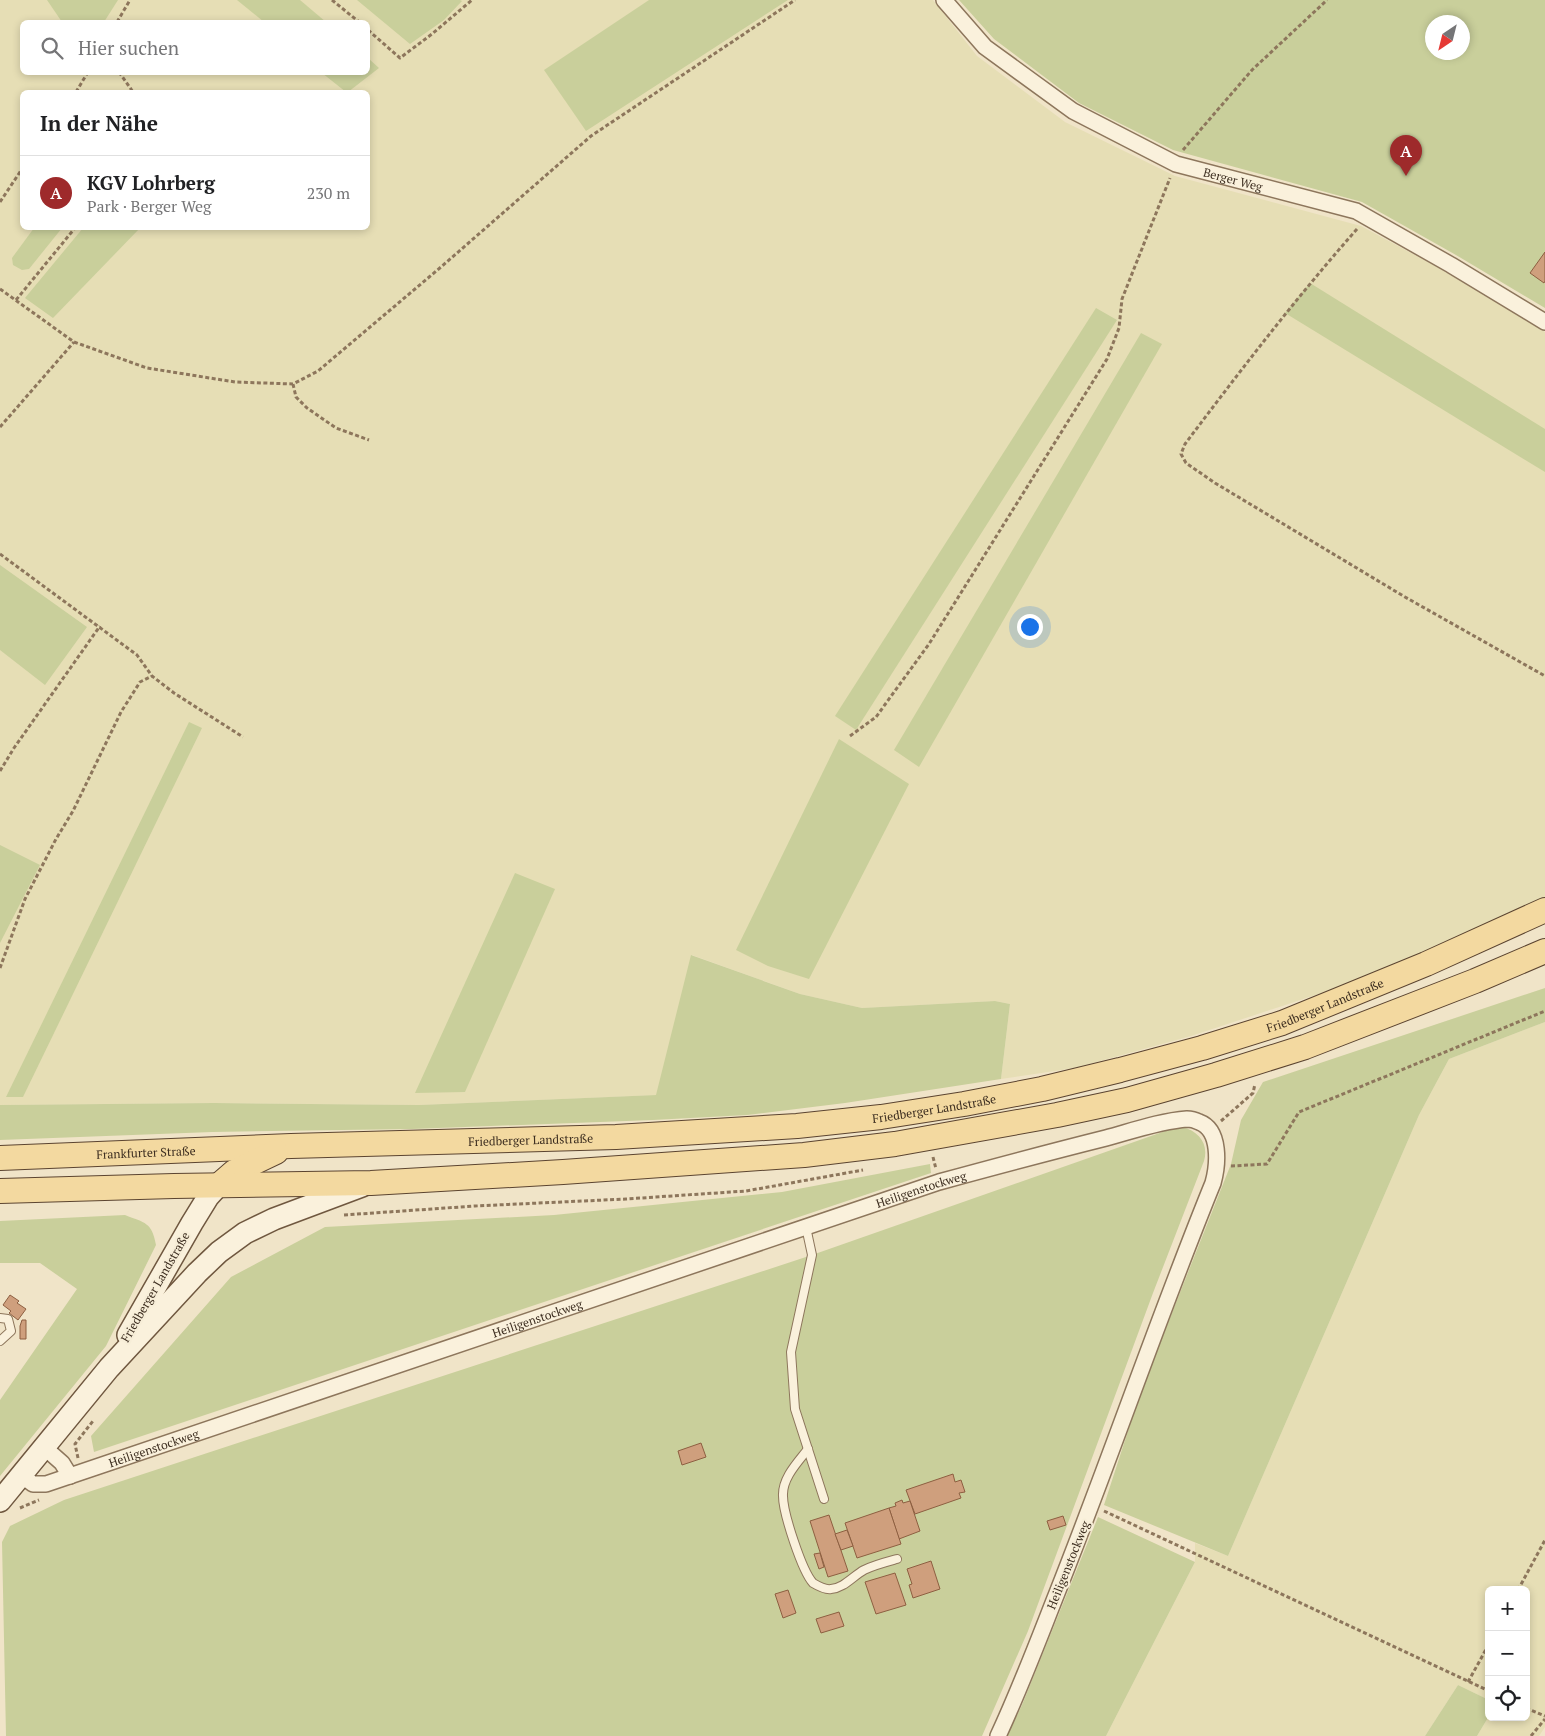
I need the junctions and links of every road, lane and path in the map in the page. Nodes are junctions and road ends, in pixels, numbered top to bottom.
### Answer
1 (130, 0) edge
2 (332, 0) edge
3 (472, 0) edge
4 (795, 0) edge
5 (944, 0) edge
6 (1327, 0) edge
7 (117, 20) edge
8 (357, 20) edge
9 (370, 32) edge
10 (86, 75) edge
11 (121, 75) edge
12 (77, 90) edge
13 (132, 90) edge
14 (1178, 164) junction
15 (20, 172) edge
16 (0, 202) edge
17 (1367, 217) junction
18 (73, 230) edge
19 (0, 288) edge
20 (16, 300) junction
21 (1545, 322) edge
22 (74, 342) junction
23 (293, 384) junction
24 (0, 428) edge
25 (369, 440) dead end
26 (0, 554) edge
27 (100, 626) junction
28 (152, 676) junction
29 (1545, 676) edge
30 (850, 736) dead end
31 (243, 737) dead end
32 (0, 772) edge
33 (1545, 910) edge
34 (1545, 951) edge
35 (0, 968) edge
36 (1545, 1011) edge
37 (1255, 1084) dead end
38 (1210, 1131) junction
39 (292, 1146) junction
40 (934, 1157) dead end
41 (0, 1158) edge
42 (926, 1158) dead end
43 (1218, 1166) junction
44 (863, 1170) dead end
45 (371, 1183) junction
46 (218, 1185) junction
47 (0, 1191) edge
48 (338, 1216) dead end
49 (806, 1227) junction
50 (0, 1318) edge
51 (0, 1341) edge
52 (109, 1368) junction
53 (98, 1413) dead end
54 (45, 1448) junction
55 (808, 1449) junction
56 (22, 1476) junction
57 (70, 1476) junction
58 (46, 1498) dead end
59 (824, 1500) dead end
60 (1092, 1506) junction
61 (7, 1507) edge
62 (1545, 1540) edge
63 (897, 1559) dead end
64 (1520, 1586) edge
65 (1485, 1651) edge
66 (1468, 1682) junction
67 (1485, 1690) edge
68 (1530, 1710) edge
69 (1545, 1717) edge
70 (998, 1736) edge
71 (1531, 1736) edge

1 - 7 path
2 - 8 path
3 - 9 path
4 - 23 path
5 - 14 street, Berger Weg
6 - 14 path
10 - 12 path
11 - 13 path
14 - 17 street, Berger Weg
14 - 30 path
15 - 16 path
17 - 21 street, Berger Weg
17 - 29 path
18 - 20 path
19 - 20 path
20 - 22 path
22 - 23 path
22 - 24 path
23 - 25 path
26 - 27 path
27 - 28 path
27 - 32 path
28 - 31 path
28 - 35 path
33 - 39 main road, Friedberger Landstraße
34 - 45 main road, Friedberger Landstraße
36 - 43 path
37 - 38 path
38 - 43 street, Heiligenstockweg
38 - 49 street, Heiligenstockweg
39 - 41 main road, Frankfurter Straße
39 - 46 main road
40 - 42 path
43 - 60 street, Heiligenstockweg
44 - 48 path
45 - 46 main road, Friedberger Landstraße
45 - 52 street, Friedberger Landstraße
46 - 47 main road
46 - 52 street, Friedberger Landstraße
49 - 55 lane
49 - 57 street, Heiligenstockweg
50 - 51 lane
52 - 54 street, Friedberger Landstraße
53 - 57 path
54 - 56 street, Friedberger Landstraße
54 - 57 street
55 - 59 lane
55 - 63 lane
56 - 57 street, Heiligenstockweg
56 - 61 street, Friedberger Landstraße
58 - 61 path
60 - 66 path
60 - 70 street, Heiligenstockweg
62 - 64 path
65 - 66 path
66 - 67 path
68 - 69 path
69 - 71 path

